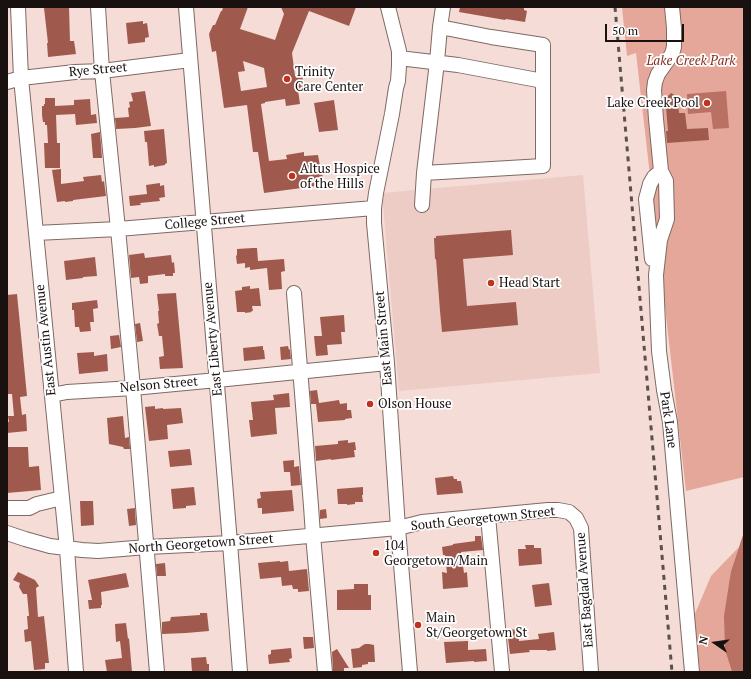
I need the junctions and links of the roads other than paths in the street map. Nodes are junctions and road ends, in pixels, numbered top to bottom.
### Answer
1 (18, 7) edge
2 (98, 7) edge
3 (186, 7) edge
4 (388, 7) edge
5 (444, 7) edge
6 (672, 7) edge
7 (440, 26) junction
8 (399, 58) junction
9 (190, 60) junction
10 (436, 62) junction
11 (102, 71) junction
12 (21, 78) junction
13 (543, 81) junction
14 (7, 82) edge
15 (661, 171) junction
16 (424, 173) junction
17 (422, 205) dead end
18 (374, 208) junction
19 (204, 222) junction
20 (118, 229) junction
21 (36, 233) junction
22 (656, 275) junction
23 (294, 293) dead end
24 (387, 363) junction
25 (300, 372) junction
26 (217, 380) junction
27 (133, 388) junction
28 (52, 394) junction
29 (62, 498) junction
30 (7, 508) edge
31 (568, 512) joint
32 (488, 516) junction
33 (398, 528) junction
34 (7, 532) edge
35 (313, 535) junction
36 (230, 543) junction
37 (147, 547) junction
38 (67, 549) junction
39 (76, 672) edge
40 (157, 672) edge
41 (240, 672) edge
42 (325, 672) edge
43 (410, 672) edge
44 (502, 672) edge
45 (591, 672) edge
46 (692, 672) edge

1 - 12 street, East Austin Avenue
2 - 11 street
3 - 9 street, East Liberty Avenue
4 - 8 street, East Main Street
5 - 7 street
6 - 15 street, Park Lane
7 - 10 street
7 - 13 street
8 - 10 street
8 - 18 street, East Main Street
9 - 11 street, Rye Street
9 - 19 street, East Liberty Avenue
10 - 13 street
10 - 16 street
11 - 12 street, Rye Street
11 - 20 street
12 - 14 street, Rye Street
12 - 21 street, East Austin Avenue
13 - 16 street
15 - 22 street, Park Lane
15 - 22 street
16 - 17 street
18 - 19 street, College Street
18 - 24 street, East Main Street
19 - 20 street, College Street
19 - 26 street, East Liberty Avenue
20 - 21 street, College Street
20 - 27 street
21 - 28 street, East Austin Avenue
22 - 46 street, Park Lane
23 - 25 street
24 - 25 street, Nelson Street
24 - 33 street, East Main Street
25 - 26 street, Nelson Street
25 - 35 street
26 - 27 street, Nelson Street
26 - 36 street, East Liberty Avenue
27 - 28 street, Nelson Street
27 - 37 street
28 - 29 street, East Austin Avenue
29 - 30 street
29 - 38 street, East Austin Avenue
31 - 32 street, South Georgetown Street
31 - 45 street, East Bagdad Avenue
32 - 33 street, South Georgetown Street
32 - 44 street
33 - 35 street, North Georgetown Street
33 - 43 street, East Main Street
34 - 38 street, North Georgetown Street
35 - 36 street, North Georgetown Street
35 - 42 street
36 - 37 street, North Georgetown Street
36 - 41 street, East Liberty Avenue
37 - 38 street, North Georgetown Street
37 - 40 street
38 - 39 street, East Austin Avenue

